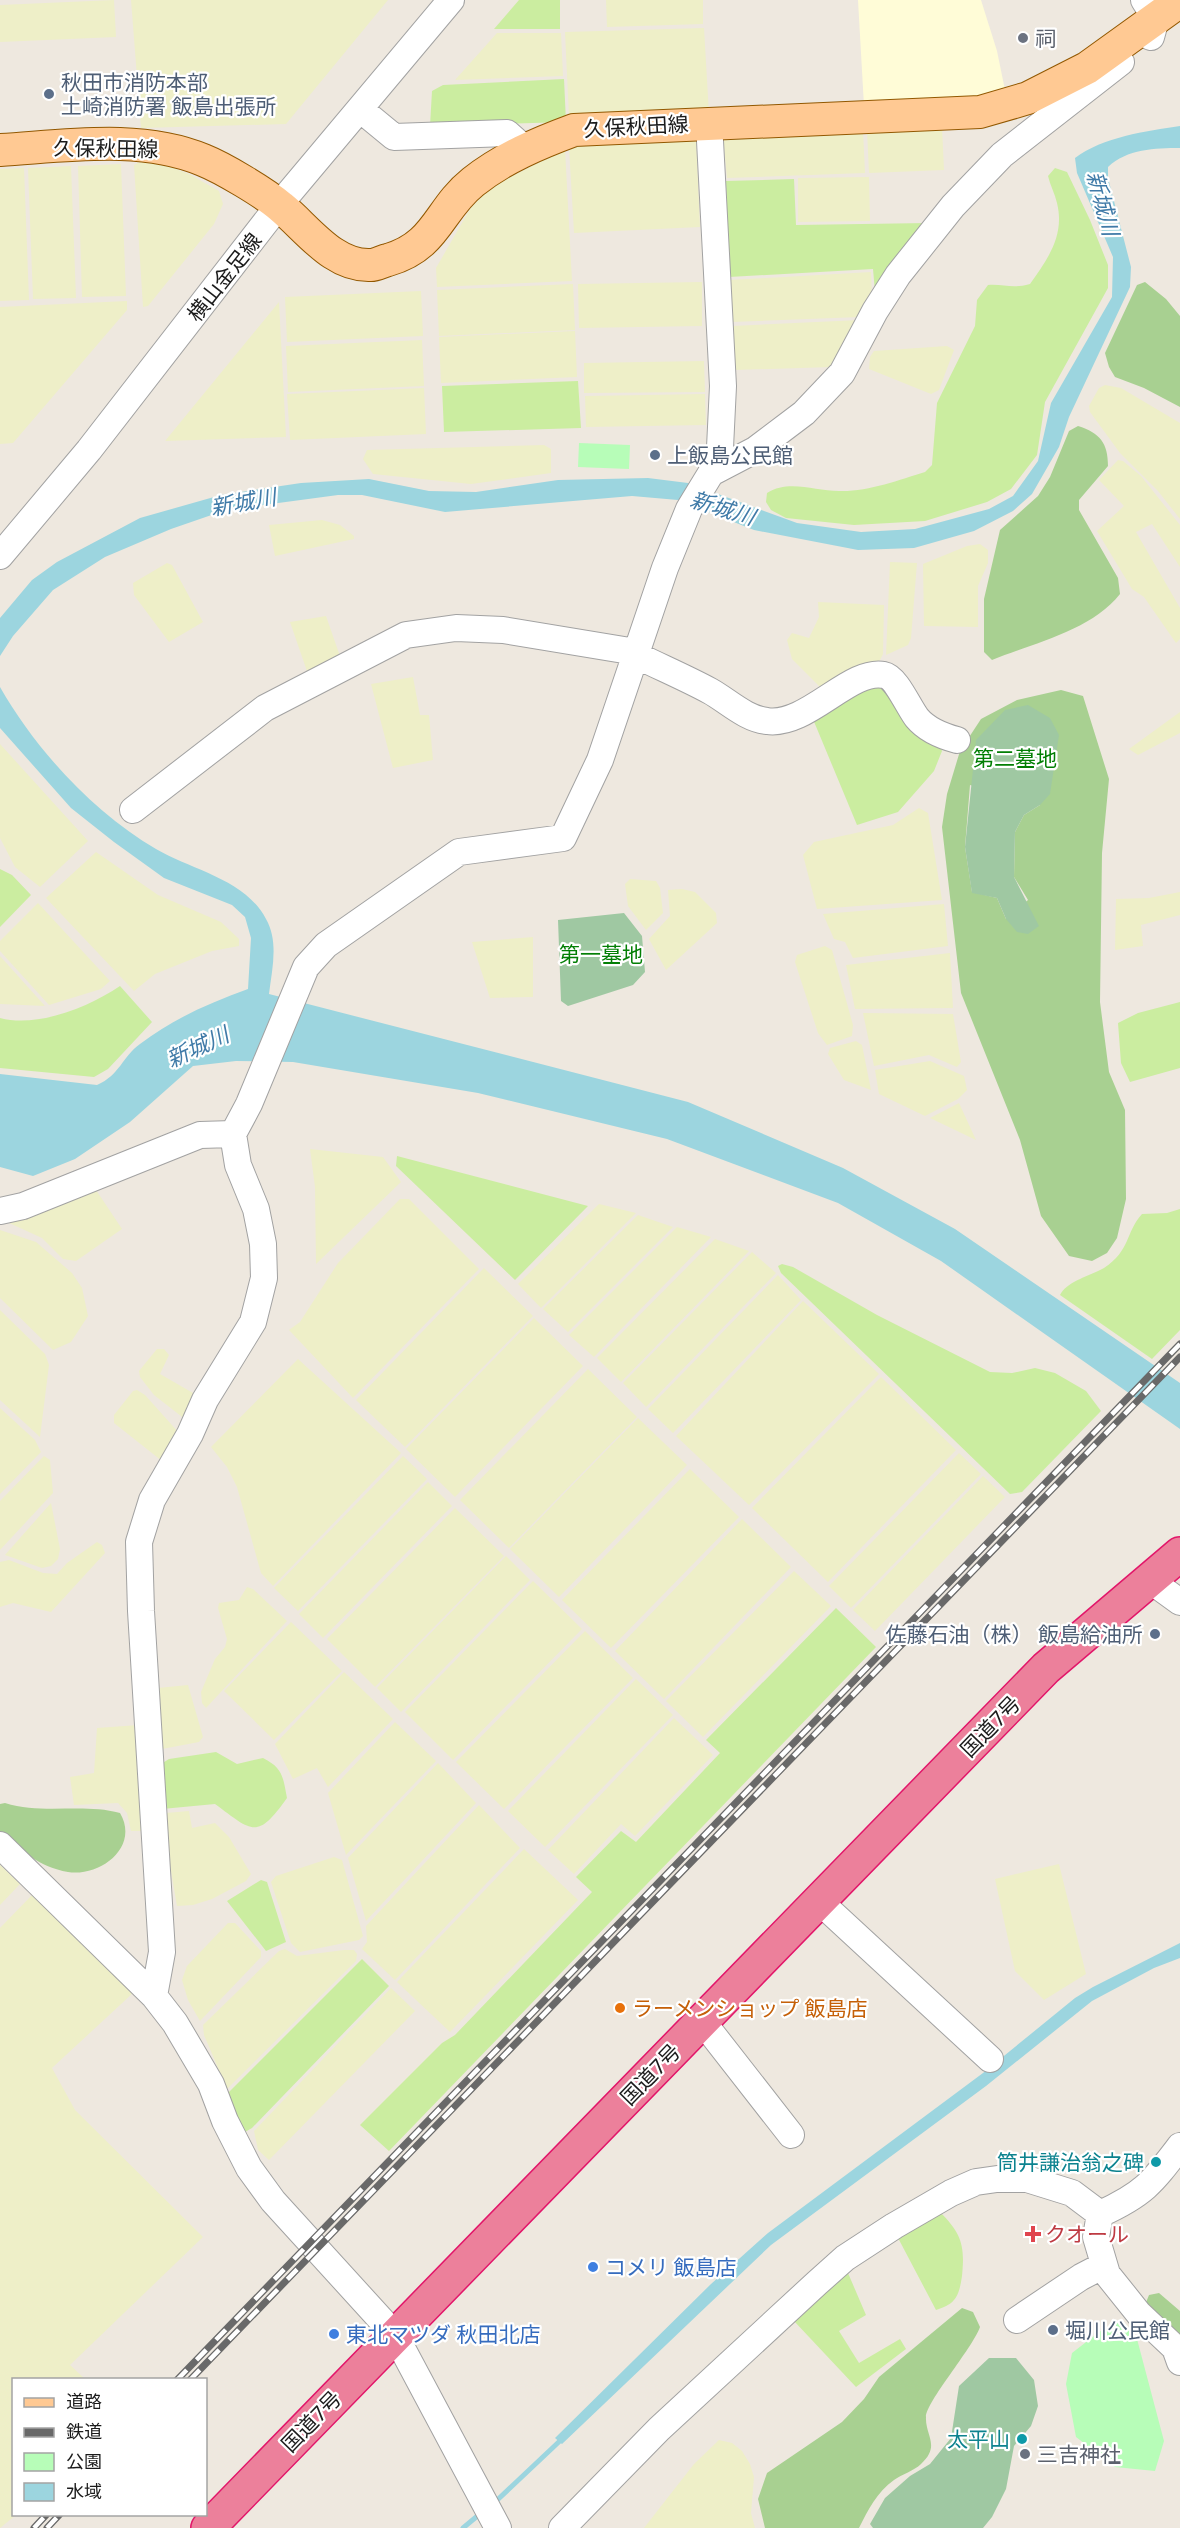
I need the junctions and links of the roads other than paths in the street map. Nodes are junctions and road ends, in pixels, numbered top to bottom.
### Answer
1 (451, 0) edge
2 (1160, 7) edge
3 (1076, 84) junction
4 (360, 109) junction
5 (709, 122) junction
6 (0, 150) edge
7 (526, 150) junction
8 (279, 205) junction
9 (715, 470) junction
10 (0, 556) edge
11 (636, 653) junction
12 (957, 740) dead end
13 (133, 810) dead end
14 (233, 1134) junction
15 (0, 1211) edge
16 (1180, 1554) edge
17 (1151, 1581) junction
18 (1180, 1602) edge
19 (0, 1845) edge
20 (820, 1902) junction
21 (154, 1996) junction
22 (702, 2021) junction
23 (990, 2059) dead end
24 (791, 2135) dead end
25 (1180, 2146) edge
26 (1100, 2214) junction
27 (1104, 2265) junction
28 (1017, 2320) dead end
29 (395, 2335) junction
30 (1180, 2362) edge
31 (491, 2514) edge
32 (208, 2528) edge
33 (562, 2528) edge

1 - 4 street, 横山金足線
2 - 3 main road, 久保秋田線
3 - 5 main road, 久保秋田線
3 - 9 street
4 - 7 street
4 - 8 street, 横山金足線
5 - 7 main road, 久保秋田線
5 - 9 street
6 - 8 main road, 久保秋田線
7 - 8 main road, 久保秋田線
8 - 10 street, 横山金足線
9 - 11 street
11 - 12 street
11 - 13 street
11 - 14 street
14 - 15 street
14 - 21 street
16 - 17 highway, 国道7号
17 - 18 street
17 - 20 highway, 国道7号
19 - 21 street
20 - 22 highway, 国道7号
20 - 23 street
21 - 29 street
22 - 24 street
22 - 29 highway, 国道7号
25 - 26 street
26 - 27 street
26 - 33 street
27 - 28 street
27 - 30 street
29 - 31 street
29 - 32 highway, 国道7号

